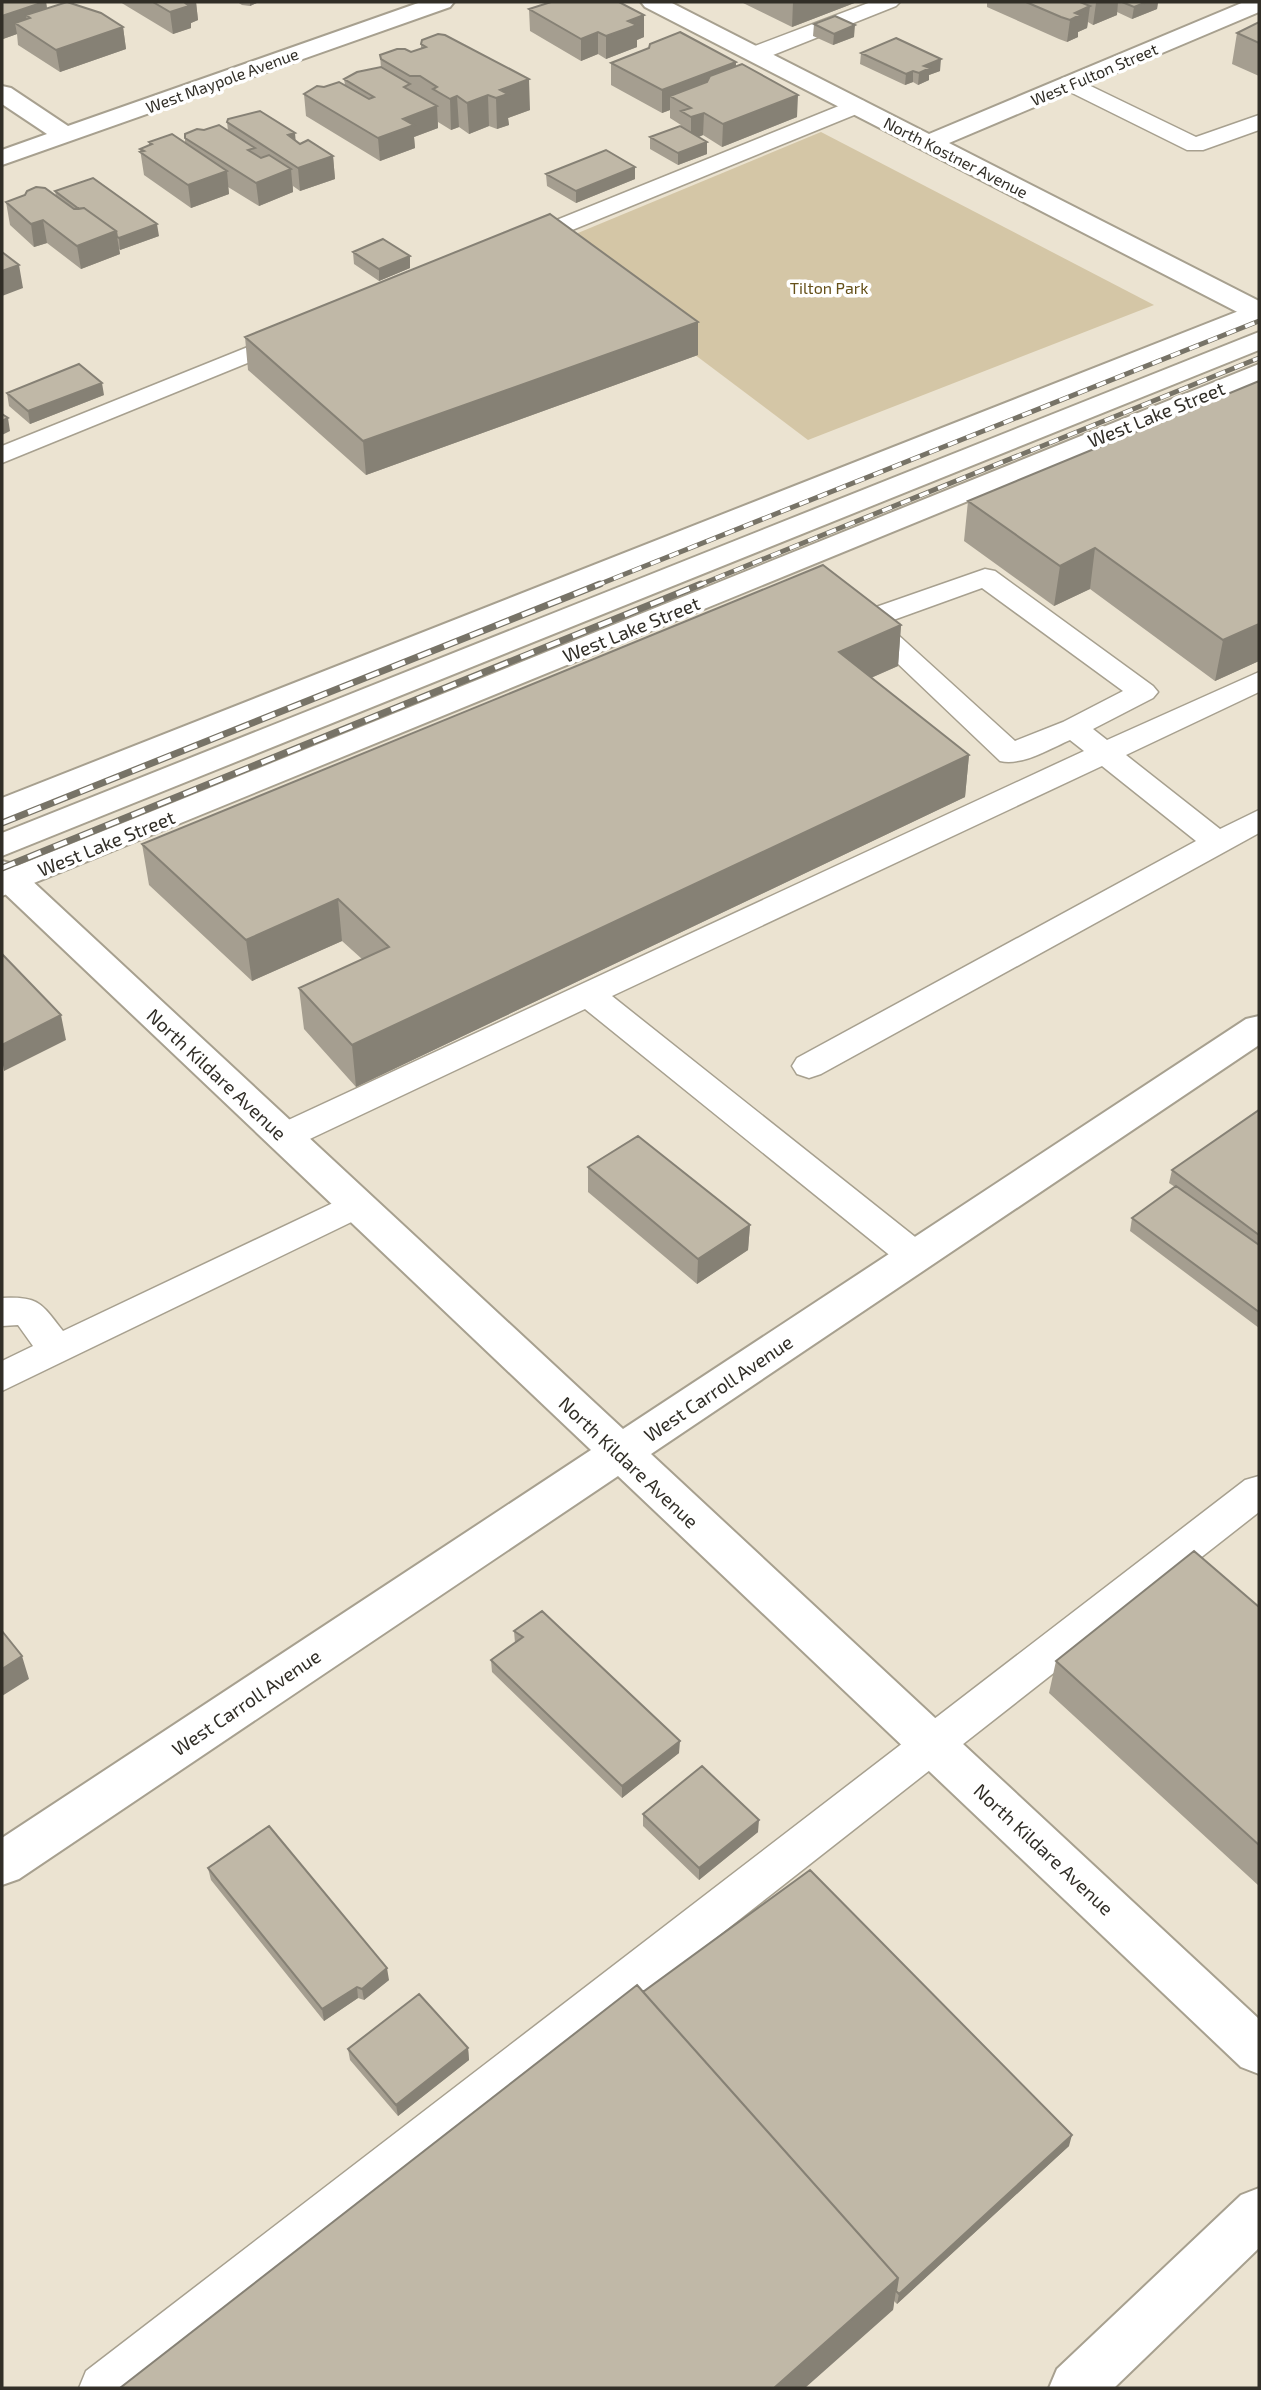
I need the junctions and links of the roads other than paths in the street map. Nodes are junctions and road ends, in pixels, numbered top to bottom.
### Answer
1 (442, 2) edge
2 (653, 2) edge
3 (889, 2) edge
4 (1259, 4) edge
5 (755, 54) junction
6 (1070, 83) junction
7 (2, 93) edge
8 (856, 106) junction
9 (1259, 122) edge
10 (65, 135) junction
11 (928, 143) junction
12 (2, 158) edge
13 (498, 252) edge
14 (1259, 318) edge
15 (307, 330) edge
16 (1259, 372) edge
17 (2, 455) edge
18 (1259, 681) edge
19 (1073, 728) junction
20 (1105, 753) junction
21 (2, 810) edge
22 (1259, 820) edge
23 (1218, 843) junction
24 (4, 871) edge
25 (588, 994) junction
26 (1259, 1028) edge
27 (809, 1066) dead end
28 (283, 1137) junction
29 (356, 1205) junction
30 (916, 1257) junction
31 (2, 1312) edge
32 (57, 1350) junction
33 (2, 1377) edge
34 (620, 1454) junction
35 (1259, 1491) edge
36 (932, 1745) junction
37 (2, 1864) edge
38 (1259, 2051) edge
39 (1259, 2214) edge
40 (103, 2388) edge
41 (1076, 2388) edge

1 - 10 street, West Maypole Avenue
2 - 5 street, North Kostner Avenue
3 - 5 lane
4 - 6 street, West Fulton Street
5 - 8 street, North Kostner Avenue
6 - 9 lane
6 - 11 street, West Fulton Street
7 - 10 street
8 - 11 street, North Kostner Avenue
8 - 13 lane
10 - 12 street, West Maypole Avenue
11 - 14 street, North Kostner Avenue
14 - 21 street
14 - 24 street, West Lake Street
15 - 17 lane
16 - 24 street, West Lake Street
18 - 20 lane
19 - 19 lane
19 - 20 lane
20 - 23 lane
20 - 25 lane
22 - 23 lane
23 - 27 lane
24 - 28 street, North Kildare Avenue
25 - 28 lane
25 - 30 lane
26 - 30 street, West Carroll Avenue
28 - 29 street, North Kildare Avenue
29 - 32 lane
29 - 34 street, North Kildare Avenue
30 - 34 street, West Carroll Avenue
31 - 32 lane
32 - 33 lane
34 - 36 street, North Kildare Avenue
34 - 37 street, West Carroll Avenue
35 - 36 lane
36 - 38 street, North Kildare Avenue
36 - 40 lane
39 - 41 street

